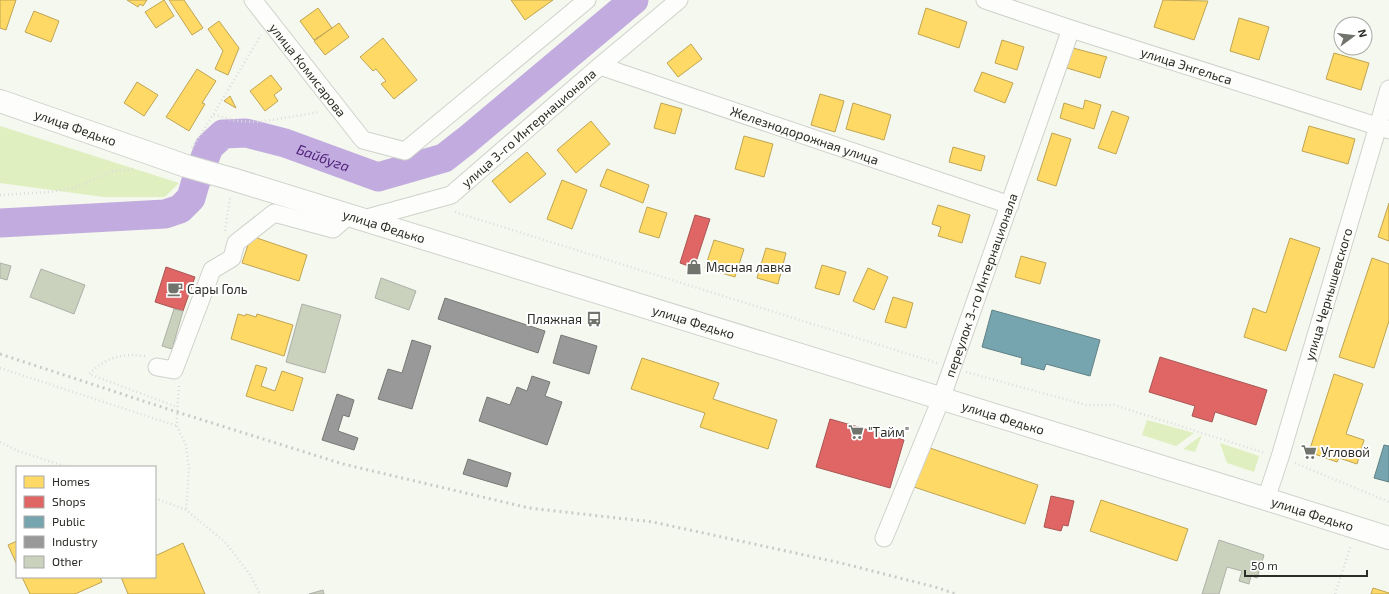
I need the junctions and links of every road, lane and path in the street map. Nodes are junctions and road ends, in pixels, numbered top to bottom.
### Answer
1 (254, 0) edge
2 (587, 0) edge
3 (679, 0) edge
4 (985, 0) edge
5 (270, 21) junction
6 (1071, 29) junction
7 (600, 66) junction
8 (1389, 89) edge
9 (0, 101) edge
10 (339, 109) junction
11 (214, 115) junction
12 (1384, 129) edge
13 (188, 158) junction
14 (112, 171) dead end
15 (0, 194) edge
16 (1010, 205) junction
17 (454, 212) dead end
18 (354, 218) junction
19 (154, 362) joint
20 (0, 368) edge
21 (952, 368) junction
22 (941, 399) junction
23 (177, 407) dead end
24 (177, 426) dead end
25 (0, 442) edge
26 (1280, 457) junction
27 (64, 466) edge
28 (156, 498) edge
29 (1266, 499) junction
30 (1389, 502) edge
31 (1356, 528) junction
32 (884, 538) dead end
33 (1389, 538) edge
34 (260, 594) edge
35 (1335, 594) edge

1 - 5 street, улица Комисарова
2 - 10 street, улица Комисарова
3 - 7 street, улица 3-го Интернационала
4 - 6 street, улица Энгельса
5 - 10 street, улица Комисарова
5 - 11 path
6 - 12 street, улица Энгельса
6 - 16 street, переулок 3-го Интернационала
7 - 16 street, Железнодорожная улица
7 - 18 street, улица 3-го Интернационала
8 - 12 street, улица Чернышевского
9 - 13 main road, улица Федько
10 - 11 path
11 - 13 path
12 - 26 street, улица Чернышевского
13 - 18 main road, улица Федько
14 - 15 path
16 - 21 street, переулок 3-го Интернационала
17 - 21 path
18 - 19 street
18 - 22 main road, улица Федько
19 - 23 path
20 - 24 path
21 - 22 street, переулок 3-го Интернационала
21 - 26 path
22 - 29 main road, улица Федько
22 - 32 street, переулок 3-го Интернационала
25 - 27 path
26 - 29 street, улица Чернышевского
26 - 30 path
28 - 34 path
29 - 31 main road, улица Федько
31 - 33 main road, улица Федько
31 - 35 path

